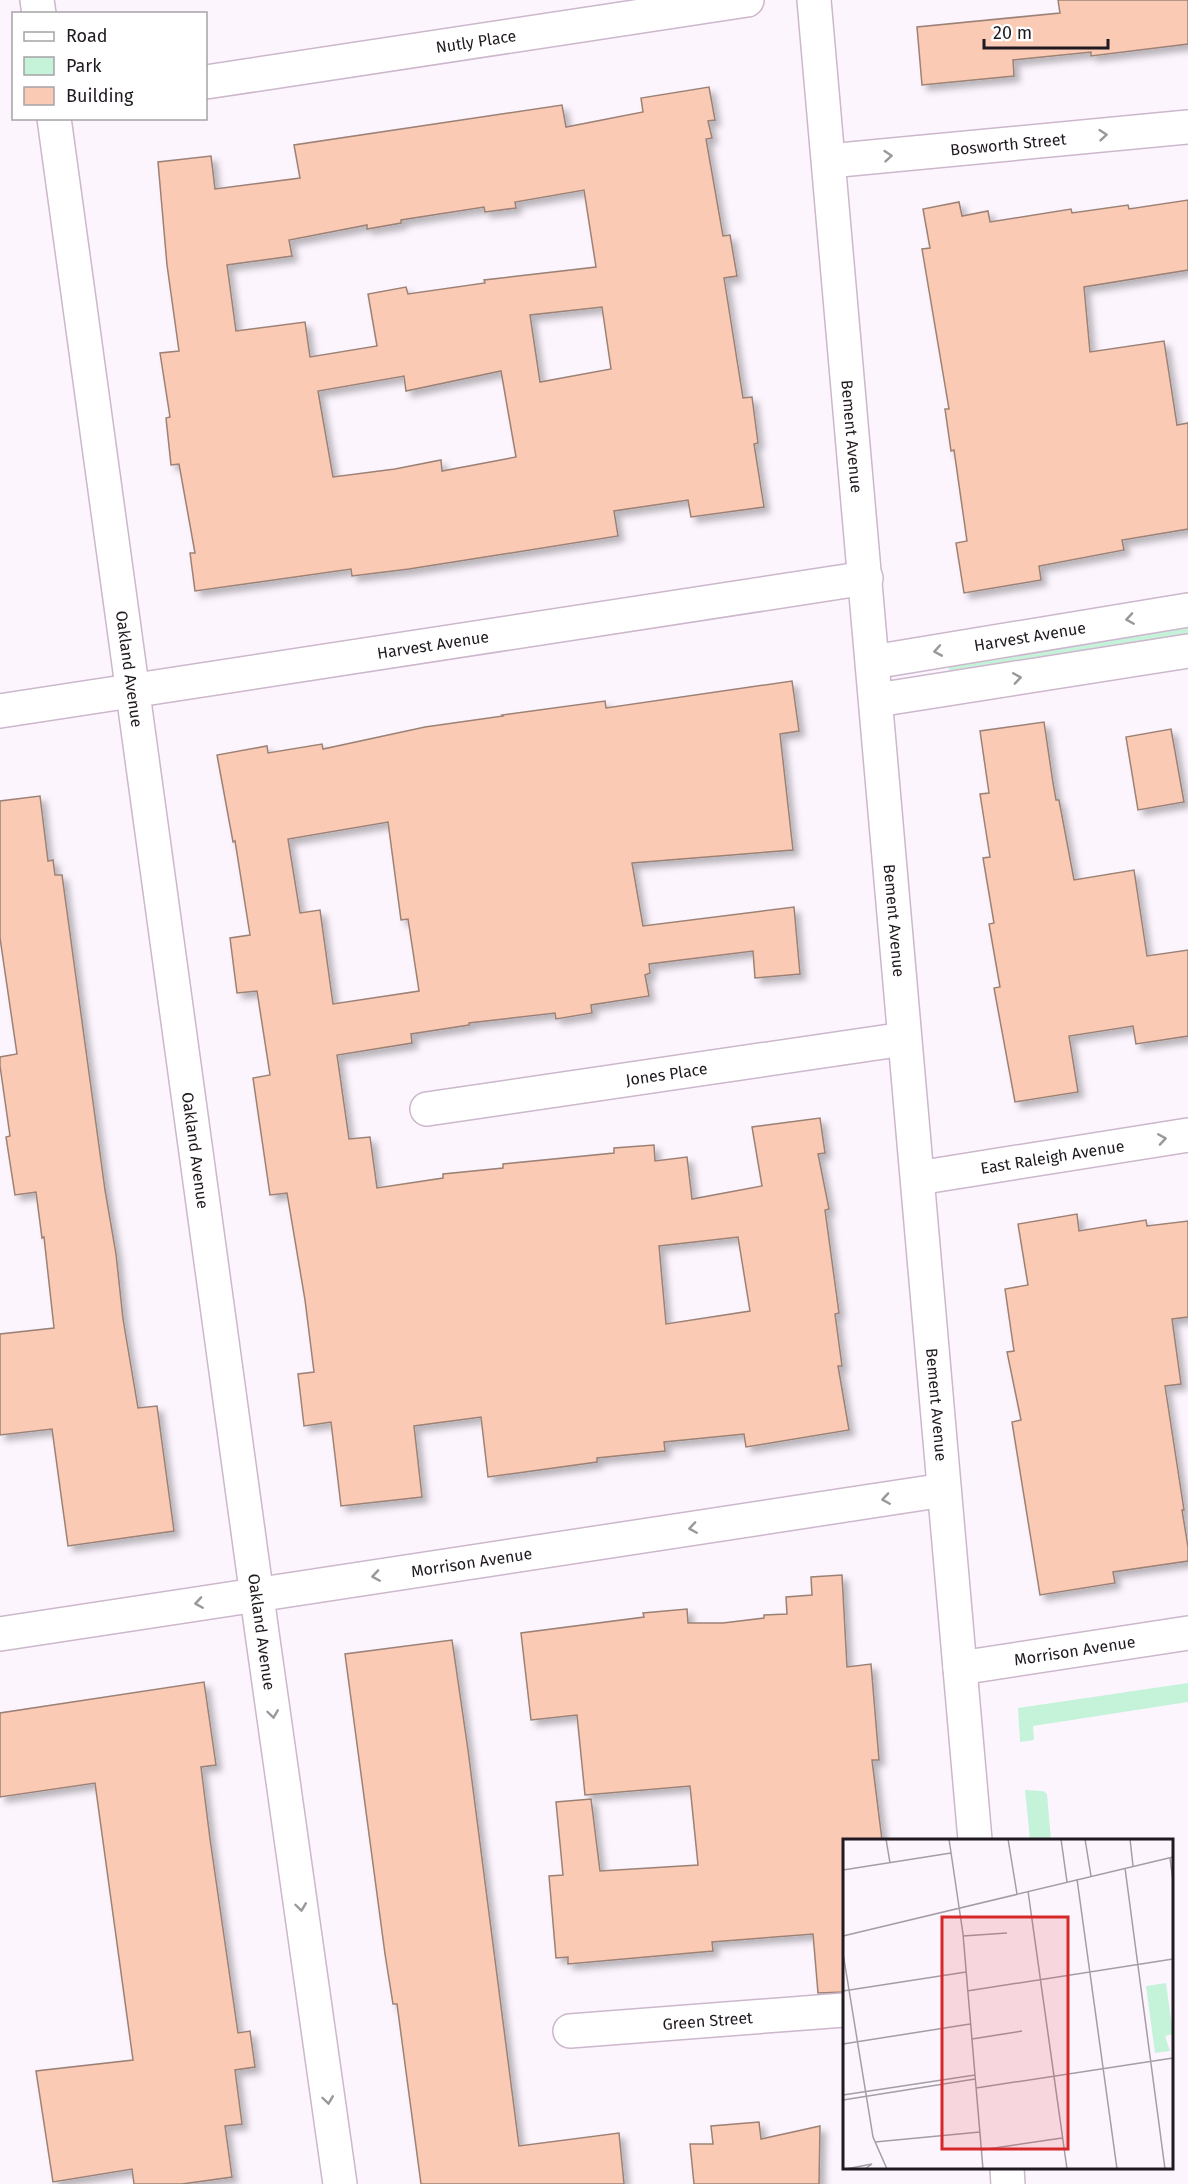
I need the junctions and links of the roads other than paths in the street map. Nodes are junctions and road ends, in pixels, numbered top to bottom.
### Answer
1 (747, 0) edge
2 (814, 0) edge
3 (207, 82) edge
4 (54, 120) edge
5 (1188, 127) edge
6 (829, 161) junction
7 (866, 578) junction
8 (1188, 610) edge
9 (1188, 651) edge
10 (873, 662) junction
11 (132, 691) junction
12 (877, 700) junction
13 (0, 711) edge
14 (904, 1039) junction
15 (427, 1108) dead end
16 (1188, 1135) edge
17 (918, 1178) junction
18 (944, 1490) junction
19 (257, 1594) junction
20 (1188, 1633) edge
21 (0, 1634) edge
22 (960, 1668) junction
23 (975, 1839) edge
24 (843, 2010) edge
25 (570, 2031) dead end
26 (1007, 2169) edge
27 (340, 2184) edge
28 (1008, 2184) edge

1 - 3 street, Nutly Place
2 - 6 street, Bement Avenue
4 - 11 street, Oakland Avenue
6 -> 5 street, Bosworth Street
6 - 7 street, Bement Avenue
7 - 10 street, Bement Avenue
7 - 11 street, Harvest Avenue
8 -> 10 street, Harvest Avenue
12 -> 9 street
10 - 12 street, Bement Avenue
11 - 13 street, Harvest Avenue
11 - 19 street, Oakland Avenue
12 - 14 street, Bement Avenue
14 - 15 street, Jones Place
14 - 17 street, Bement Avenue
17 -> 16 street, East Raleigh Avenue
17 - 18 street, Bement Avenue
18 -> 19 street, Morrison Avenue
18 - 22 street, Bement Avenue
19 -> 21 street, Morrison Avenue
19 -> 27 street, Oakland Avenue
20 - 22 street, Morrison Avenue
22 - 23 street, Bement Avenue
24 - 25 street, Green Street
26 - 28 street

